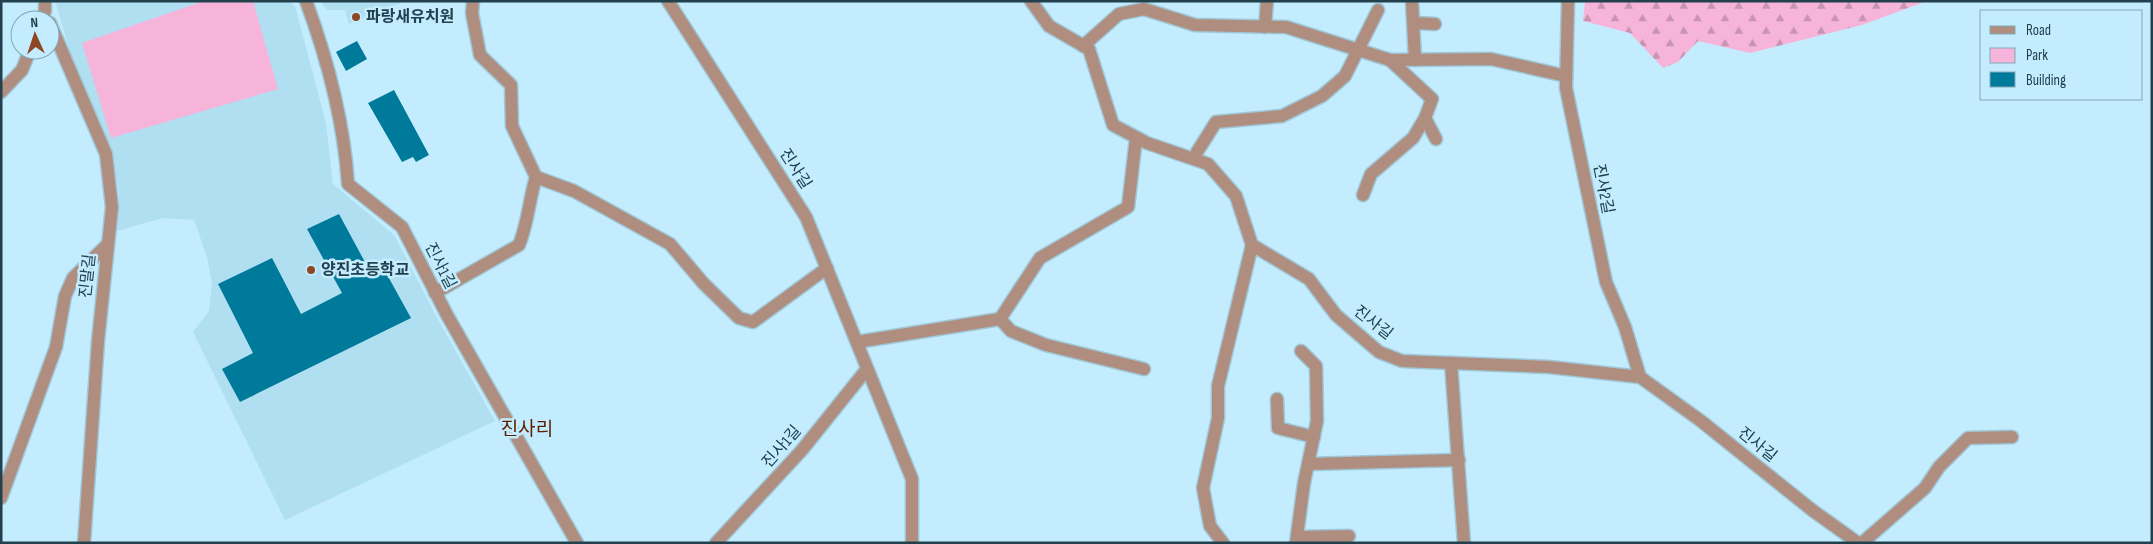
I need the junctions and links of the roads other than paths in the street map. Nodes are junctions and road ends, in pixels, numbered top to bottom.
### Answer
1 (306, 1) edge
2 (473, 1) edge
3 (668, 1) edge
4 (1031, 1) edge
5 (1267, 1) edge
6 (1412, 1) edge
7 (1568, 1) edge
8 (1129, 7) edge
9 (1378, 10) dead end
10 (1414, 23) junction
11 (1435, 24) dead end
12 (1265, 27) junction
13 (1083, 46) junction
14 (60, 47) edge
15 (1357, 49) junction
16 (26, 60) edge
17 (1390, 60) junction
18 (1415, 60) junction
19 (1566, 76) junction
20 (1, 92) edge
21 (1425, 118) junction
22 (1136, 138) junction
23 (1436, 139) dead end
24 (1195, 159) junction
25 (536, 177) junction
26 (1362, 195) dead end
27 (108, 244) junction
28 (1252, 245) junction
29 (827, 268) junction
30 (435, 293) junction
31 (1000, 320) junction
32 (857, 342) junction
33 (1301, 351) dead end
34 (1450, 363) junction
35 (868, 369) junction
36 (1144, 369) dead end
37 (1640, 377) junction
38 (1277, 399) dead end
39 (1314, 437) junction
40 (2012, 437) dead end
41 (1459, 460) junction
42 (1309, 464) junction
43 (1, 498) edge
44 (1349, 536) dead end
45 (1296, 540) edge
46 (84, 543) edge
47 (577, 543) edge
48 (716, 543) edge
49 (912, 543) edge
50 (1223, 543) edge
51 (1464, 543) edge
52 (1858, 543) edge
53 (1862, 543) edge

1 - 30 street, 진사1길
2 - 25 street
3 - 29 street, 진사길
4 - 13 street
5 - 12 street
6 - 10 street
7 - 19 street, 진사2길
8 - 12 street
8 - 13 street
9 - 15 street
10 - 11 street
10 - 18 street
12 - 15 street
13 - 22 street
14 - 27 street, 진말길
15 - 17 street
15 - 24 street
16 - 20 street
17 - 18 street
17 - 21 street
18 - 19 street
19 - 37 street, 진사2길
21 - 23 street
21 - 26 street
22 - 24 street
22 - 31 street
24 - 28 street
25 - 29 street
25 - 30 street
27 - 43 street
27 - 46 street, 진말길
28 - 34 street, 진사길
28 - 50 street
29 - 32 street, 진사길
30 - 47 street, 진사1길
31 - 32 street
31 - 36 street
32 - 35 street, 진사길
33 - 39 street
34 - 37 street, 진사길
34 - 41 street
35 - 48 street, 진사1길
35 - 49 street, 진사길
37 - 52 street, 진사길
38 - 39 street
39 - 42 street
40 - 53 street
41 - 42 street
41 - 51 street
42 - 45 street
44 - 45 street

